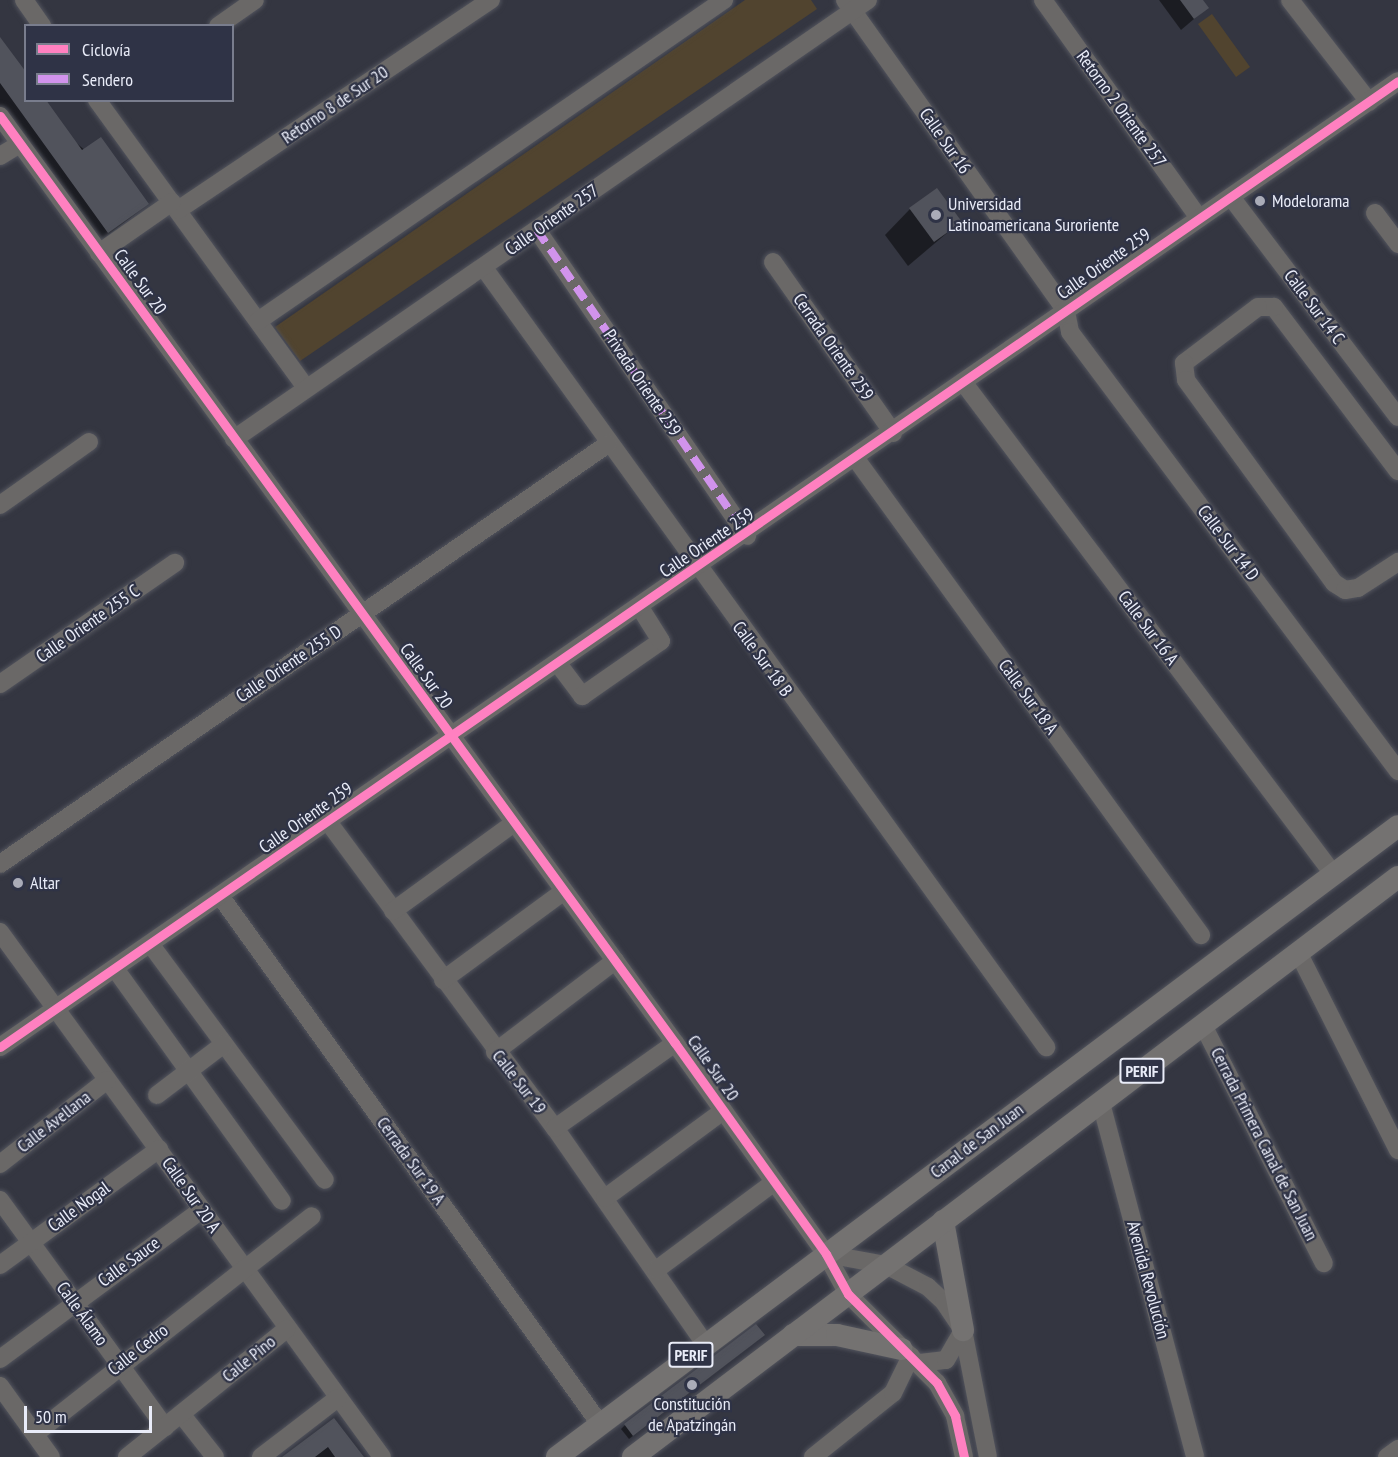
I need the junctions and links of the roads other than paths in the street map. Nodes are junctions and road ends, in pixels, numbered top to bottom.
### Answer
1 (255, 0) edge
2 (491, 0) edge
3 (724, 0) edge
4 (868, 0) edge
5 (1043, 0) edge
6 (1290, 0) edge
7 (31, 3) edge
8 (849, 5) edge
9 (41, 24) edge
10 (221, 24) edge
11 (1398, 81) edge
12 (102, 102) edge
13 (1368, 102) junction
14 (0, 116) edge
15 (20, 144) junction
16 (0, 156) edge
17 (1231, 197) junction
18 (175, 206) junction
19 (1375, 213) dead end
20 (1199, 218) junction
21 (537, 230) junction
22 (1398, 244) edge
23 (99, 254) junction
24 (773, 262) dead end
25 (484, 268) junction
26 (1066, 310) junction
27 (258, 321) junction
28 (963, 382) junction
29 (306, 388) junction
30 (1398, 418) edge
31 (893, 433) junction
32 (1372, 434) junction
33 (234, 439) junction
34 (89, 442) dead end
35 (608, 444) junction
36 (856, 459) junction
37 (1398, 471) edge
38 (0, 505) edge
39 (747, 536) junction
40 (1398, 562) edge
41 (175, 563) dead end
42 (697, 570) junction
43 (640, 608) junction
44 (362, 615) junction
45 (559, 664) junction
46 (0, 684) edge
47 (450, 737) junction
48 (1398, 771) edge
49 (329, 823) junction
50 (514, 823) junction
51 (1398, 826) edge
52 (0, 864) edge
53 (1334, 874) junction
54 (1398, 877) edge
55 (564, 891) junction
56 (221, 897) junction
57 (393, 911) junction
58 (0, 932) edge
59 (1201, 934) dead end
60 (151, 945) junction
61 (1298, 952) junction
62 (615, 961) junction
63 (116, 970) junction
64 (443, 981) junction
65 (56, 1008) junction
66 (1203, 1025) junction
67 (675, 1043) junction
68 (225, 1044) junction
69 (0, 1047) edge
70 (1046, 1047) dead end
71 (495, 1052) junction
72 (189, 1071) junction
73 (107, 1080) junction
74 (157, 1095) dead end
75 (1101, 1103) junction
76 (723, 1111) junction
77 (555, 1128) junction
78 (159, 1149) junction
79 (1398, 1150) edge
80 (0, 1164) edge
81 (326, 1180) dead end
82 (773, 1183) junction
83 (605, 1198) junction
84 (0, 1200) edge
85 (282, 1201) dead end
86 (201, 1210) junction
87 (312, 1216) dead end
88 (943, 1221) junction
89 (29, 1242) junction
90 (826, 1254) junction
91 (1324, 1263) dead end
92 (0, 1265) edge
93 (886, 1265) junction
94 (242, 1268) junction
95 (656, 1270) junction
96 (848, 1294) junction
97 (74, 1302) junction
98 (287, 1329) junction
99 (963, 1330) junction
100 (793, 1335) junction
101 (705, 1344) junction
102 (911, 1356) junction
103 (0, 1359) edge
104 (118, 1365) junction
105 (902, 1383) junction
106 (937, 1383) junction
107 (0, 1386) edge
108 (338, 1398) junction
109 (966, 1406) junction
110 (182, 1415) junction
111 (600, 1424) junction
112 (165, 1427) junction
113 (35, 1434) junction
114 (1398, 1449) edge
115 (51, 1457) edge
116 (127, 1457) edge
117 (215, 1457) edge
118 (261, 1457) edge
119 (382, 1457) edge
120 (556, 1457) edge
121 (633, 1457) edge
122 (813, 1457) edge
123 (964, 1457) edge
124 (976, 1457) edge
125 (988, 1457) edge
126 (1195, 1457) edge
127 (1387, 1457) edge

1 - 10 street
2 - 18 street, Retorno 8 de Sur 20
3 - 27 street
4 - 8 street, Calle Oriente 257
5 - 20 street, Retorno 2 Oriente 257
6 - 13 street
7 - 9 street
8 - 21 street, Calle Oriente 257
8 - 26 street, Calle Sur 16
11 - 13 street, Calle Oriente 259
12 - 18 street
13 - 17 street, Calle Oriente 259
14 - 15 street, Calle Sur 20
15 - 16 street
15 - 23 street, Calle Sur 20
17 - 20 street, Calle Oriente 259
17 - 30 street, Calle Sur 14 C
18 - 23 street, Retorno 8 de Sur 20
18 - 27 street
19 - 22 street
20 - 26 street, Calle Oriente 259
21 - 25 street, Calle Oriente 257
21 - 39 street, Privada Oriente 259
23 - 33 street, Calle Sur 20
24 - 31 street, Cerrada Oriente 259
25 - 29 street, Calle Oriente 257
25 - 35 street, Calle Sur 18 B
26 - 28 street, Calle Oriente 259
26 - 48 street, Calle Sur 14 D
27 - 29 street
28 - 31 street, Calle Oriente 259
28 - 53 street, Calle Sur 16 A
29 - 33 street, Calle Oriente 257
30 - 32 street
31 - 36 street, Calle Oriente 259
32 - 37 street
32 - 40 street
33 - 44 street, Calle Sur 20
34 - 38 street
35 - 42 street, Calle Sur 18 B
35 - 44 street, Calle Oriente 255 D
36 - 39 street, Calle Oriente 259
36 - 59 street, Calle Sur 18 A
39 - 42 street, Calle Oriente 259
41 - 46 street, Calle Oriente 255 C
42 - 43 street, Calle Oriente 259
42 - 70 street, Calle Sur 18 B
43 - 45 street, Calle Oriente 259
43 - 45 street
44 - 47 street, Calle Sur 20
44 - 52 street, Calle Oriente 255 D
45 - 47 street, Calle Oriente 259
47 - 49 street, Calle Oriente 259
47 - 50 street, Calle Sur 20
49 - 56 street, Calle Oriente 259
49 - 57 street, Calle Sur 19
50 - 55 street, Calle Sur 20
50 - 57 street
51 - 53 main road, Canal de San Juan / PERIF
53 - 90 main road, Canal de San Juan / PERIF
54 - 61 main road, PERIF
55 - 62 street, Calle Sur 20
55 - 64 street
56 - 60 street, Calle Oriente 259
56 - 111 street, Cerrada Sur 19 A
57 - 64 street, Calle Sur 19
58 - 65 street, Calle Sur 20 A
60 - 63 street, Calle Oriente 259
60 - 68 street
61 - 66 main road, PERIF
61 - 79 street
62 - 67 street, Calle Sur 20
62 - 71 street
63 - 65 street, Calle Oriente 259
63 - 72 street
64 - 71 street, Calle Sur 19
65 - 69 street, Calle Oriente 259
65 - 73 street, Calle Sur 20 A
66 - 75 main road, PERIF
66 - 91 street, Cerrada Primera Canal de San Juan
67 - 76 street, Calle Sur 20
67 - 77 street
68 - 72 street
68 - 81 street
71 - 77 street, Calle Sur 19
72 - 74 street
72 - 85 street
73 - 78 street, Calle Sur 20 A
73 - 80 street, Calle Avellana
75 - 88 main road, PERIF
75 - 126 street, Avenida Revolución
76 - 82 street, Calle Sur 20
76 - 83 street
77 - 83 street, Calle Sur 19
78 - 86 street, Calle Sur 20 A
78 - 89 street, Calle Nogal
82 - 90 street, Calle Sur 20
82 - 95 street
83 - 95 street, Calle Sur 19
84 - 89 street, Calle Álamo
86 - 94 street, Calle Sur 20 A
86 - 97 street, Calle Sauce
87 - 94 street, Calle Cedro
88 - 93 main road, PERIF
88 - 99 main road
89 - 92 street, Calle Nogal
89 - 97 street, Calle Álamo
90 - 93 street
90 - 96 street, Calle Sur 20
90 - 101 main road, Canal de San Juan / PERIF
93 - 96 main road, PERIF
93 - 99 street
94 - 98 street, Calle Sur 20 A
94 - 104 street, Calle Cedro
95 - 101 street, Calle Sur 19
96 - 100 main road, PERIF
96 - 102 street, Calle Sur 20
97 - 103 street, Calle Sauce
97 - 104 street, Calle Álamo
98 - 108 street, Calle Sur 20 A
98 - 110 street, Calle Pino
99 - 102 street
99 - 109 street
99 - 125 street
100 - 102 main road
100 - 121 main road, PERIF
101 - 111 main road, Canal de San Juan / PERIF
102 - 105 street
102 - 106 street, Calle Sur 20
104 - 112 street, Calle Álamo
104 - 113 street, Calle Cedro
105 - 106 street
105 - 122 street
106 - 109 street
106 - 123 street
107 - 113 street
108 - 118 street
108 - 119 street, Calle Sur 20 A
109 - 124 street
110 - 112 street, Calle Pino
110 - 117 street
111 - 120 main road, Canal de San Juan / PERIF
112 - 116 street, Calle Pino
113 - 115 street
114 - 127 street

